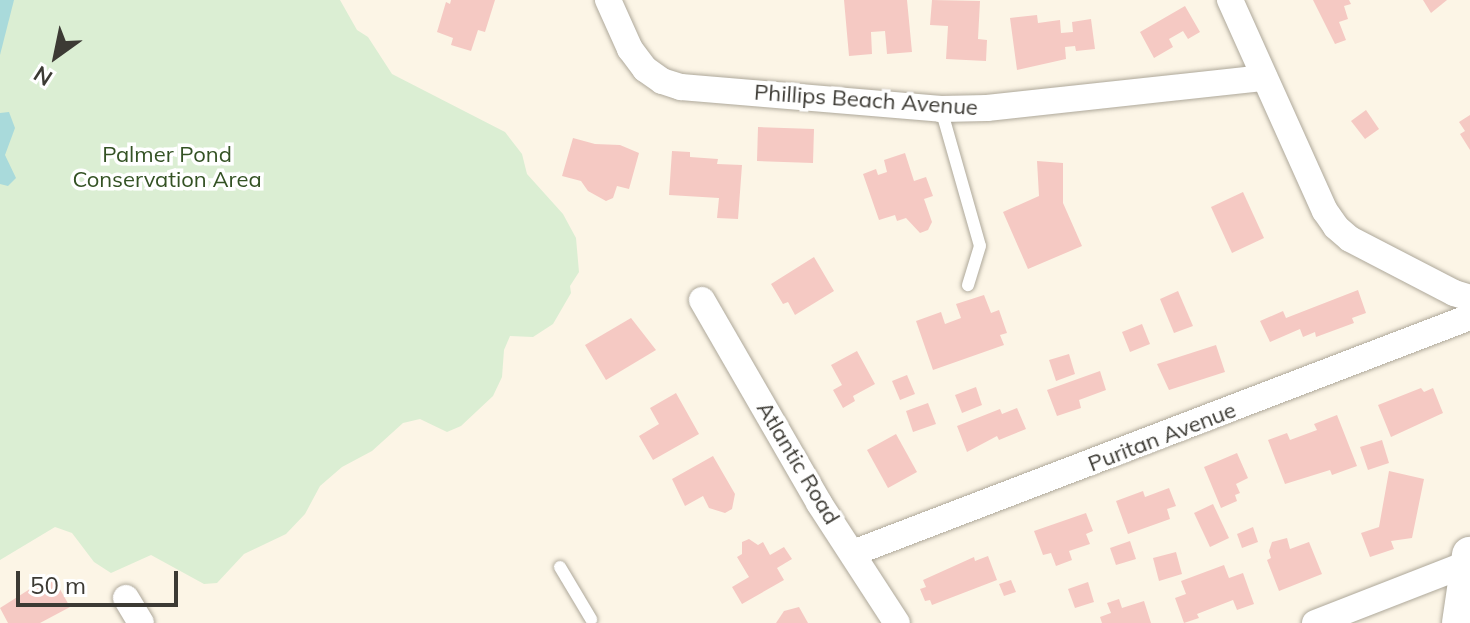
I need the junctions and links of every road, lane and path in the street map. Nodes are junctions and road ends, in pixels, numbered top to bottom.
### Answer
1 (608, 0) edge
2 (1230, 0) edge
3 (1264, 78) junction
4 (941, 109) junction
5 (968, 285) dead end
6 (1470, 298) edge
7 (702, 300) dead end
8 (1470, 317) edge
9 (853, 553) junction
10 (1470, 555) edge
11 (1469, 563) edge
12 (560, 567) dead end
13 (126, 598) dead end
14 (591, 619) dead end
15 (141, 623) edge
16 (897, 623) edge
17 (1315, 623) edge
18 (1460, 623) edge

1 - 4 street, Phillips Beach Avenue
2 - 3 street
3 - 4 street, Phillips Beach Avenue
3 - 6 street
4 - 5 lane
7 - 9 street, Atlantic Road
8 - 9 street, Puritan Avenue
9 - 16 street, Atlantic Road
10 - 11 street
11 - 17 street
11 - 18 street
12 - 14 lane
13 - 15 street

